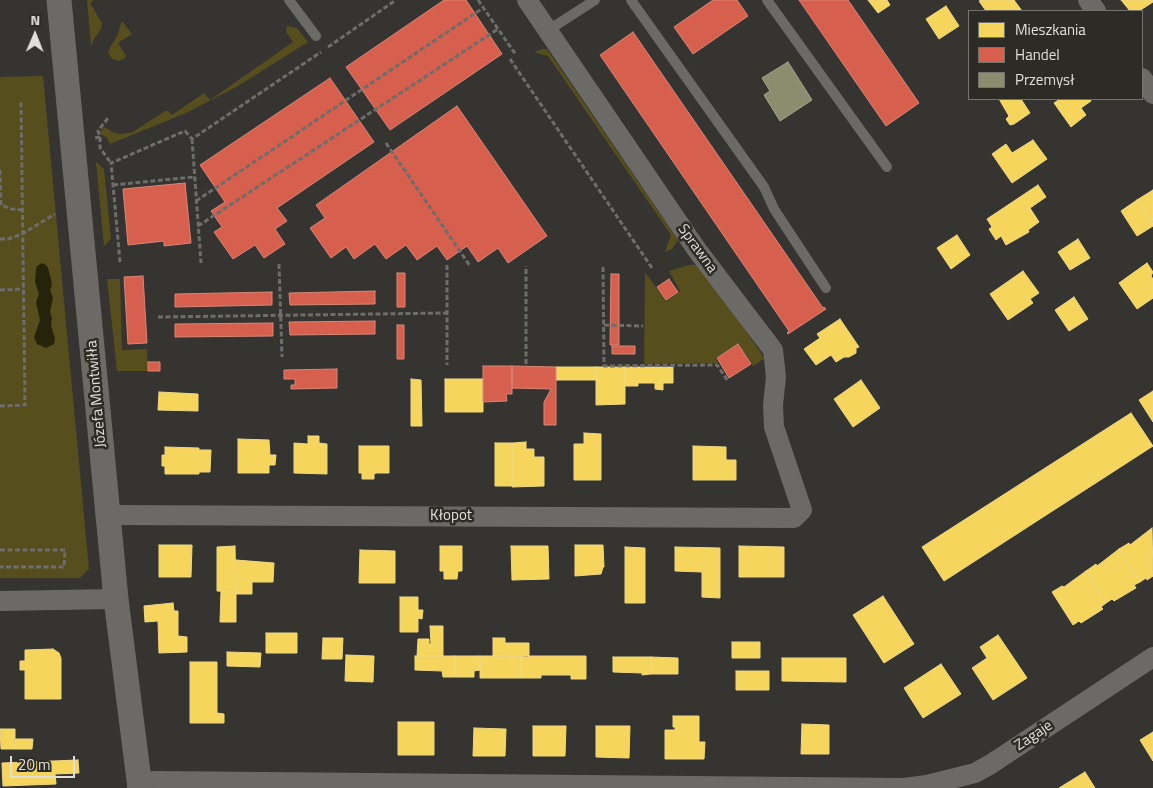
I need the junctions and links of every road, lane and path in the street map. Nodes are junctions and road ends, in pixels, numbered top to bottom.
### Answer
1 (59, 0) edge
2 (289, 0) edge
3 (396, 0) edge
4 (478, 0) edge
5 (527, 0) edge
6 (595, 0) edge
7 (630, 0) edge
8 (767, 0) edge
9 (484, 8) junction
10 (498, 29) junction
11 (547, 31) junction
12 (316, 36) dead end
13 (516, 55) dead end
14 (510, 59) dead end
15 (1143, 79) edge
16 (1153, 94) edge
17 (21, 101) dead end
18 (108, 118) dead end
19 (100, 137) junction
20 (192, 139) junction
21 (91, 140) dead end
22 (386, 143) dead end
23 (111, 163) junction
24 (887, 167) dead end
25 (0, 170) edge
26 (195, 177) junction
27 (113, 185) junction
28 (196, 201) junction
29 (22, 210) junction
30 (62, 210) dead end
31 (198, 226) junction
32 (22, 234) junction
33 (0, 240) edge
34 (120, 262) dead end
35 (202, 263) dead end
36 (279, 264) dead end
37 (447, 265) dead end
38 (470, 266) dead end
39 (526, 266) dead end
40 (604, 267) dead end
41 (652, 268) dead end
42 (826, 288) dead end
43 (24, 289) junction
44 (0, 290) edge
45 (447, 313) junction
46 (281, 314) junction
47 (158, 317) dead end
48 (604, 326) junction
49 (643, 326) dead end
50 (282, 357) dead end
51 (526, 364) dead end
52 (447, 365) dead end
53 (728, 381) dead end
54 (0, 406) edge
55 (108, 515) junction
56 (794, 518) joint
57 (0, 550) edge
58 (0, 567) edge
59 (116, 599) junction
60 (0, 601) edge
61 (1153, 657) edge
62 (140, 785) edge
63 (904, 788) edge

1 - 55 street, Józefa Montwiłła
2 - 12 lane
3 - 20 path
4 - 9 path
5 - 11 street, Sprawna
6 - 11 lane
7 - 42 lane
8 - 24 lane
9 - 10 path
9 - 28 path
10 - 13 path
10 - 31 path
11 - 56 street, Sprawna
14 - 41 path
15 - 16 street
17 - 29 path
18 - 19 path
19 - 21 path
19 - 23 path
20 - 23 path
20 - 26 path
22 - 38 path
23 - 27 path
25 - 29 path
26 - 27 path
26 - 28 path
27 - 34 path
28 - 31 path
29 - 32 path
30 - 32 path
31 - 35 path
32 - 33 path
32 - 43 path
36 - 46 path
37 - 45 path
39 - 51 path
40 - 48 path
43 - 44 path
43 - 54 path
45 - 46 path
45 - 52 path
46 - 47 path
46 - 50 path
48 - 49 path
48 - 53 path
55 - 56 street, Kłopot
55 - 59 street, Józefa Montwiłła
57 - 58 path
59 - 60 street
59 - 62 street, Józefa Montwiłła
61 - 63 street, Zagaje
62 - 63 street, Zagaje

